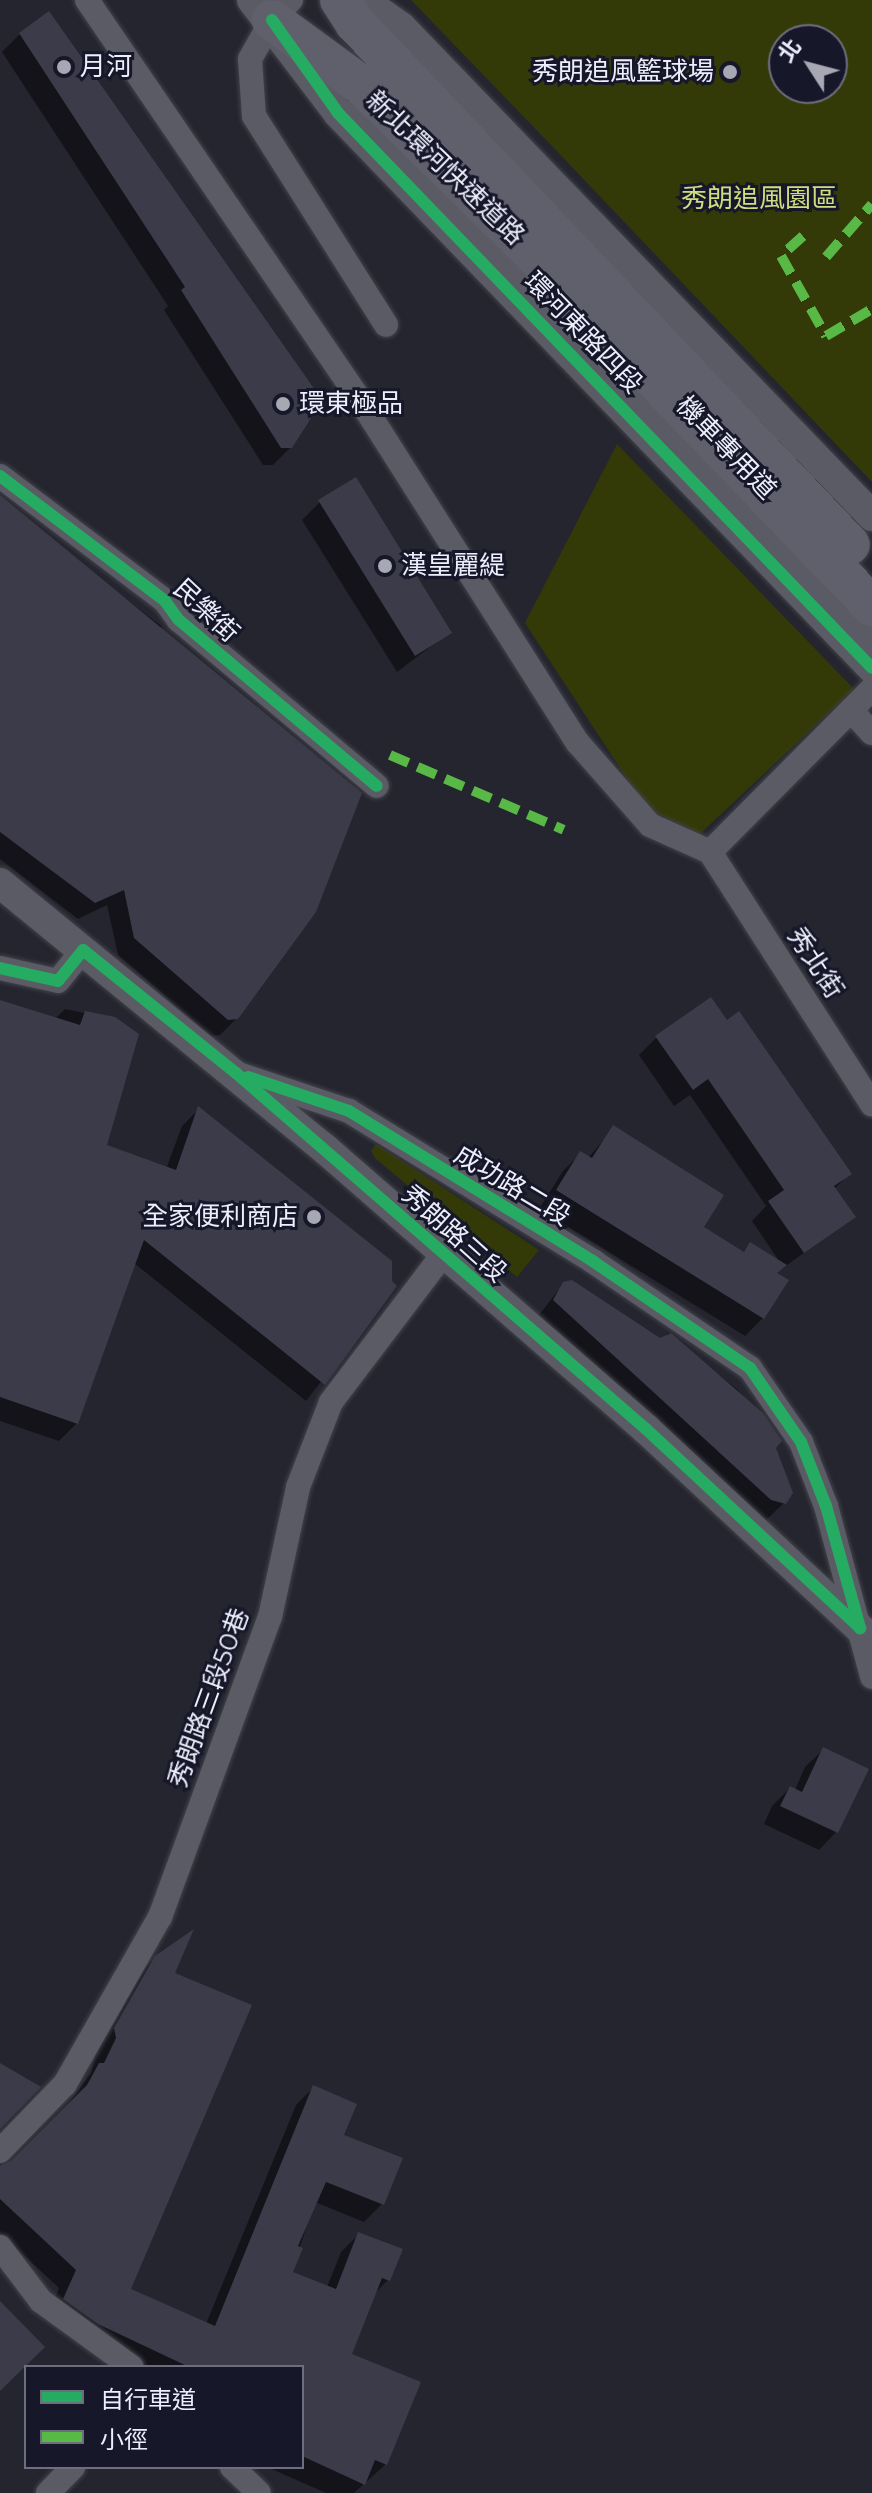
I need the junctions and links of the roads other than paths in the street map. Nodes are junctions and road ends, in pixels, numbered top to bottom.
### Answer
1 (87, 0) edge
2 (340, 0) edge
3 (350, 0) edge
4 (363, 0) edge
5 (272, 7) edge
6 (386, 325) dead end
7 (0, 476) edge
8 (872, 516) edge
9 (872, 543) edge
10 (872, 568) edge
11 (872, 606) edge
12 (872, 639) edge
13 (872, 668) edge
14 (872, 689) edge
15 (851, 710) junction
16 (872, 733) edge
17 (377, 786) dead end
18 (710, 852) junction
19 (0, 883) edge
20 (83, 950) junction
21 (0, 968) edge
22 (236, 1073) junction
23 (872, 1104) edge
24 (444, 1253) junction
25 (866, 1634) edge
26 (872, 1677) edge
27 (0, 2151) edge
28 (0, 2247) edge
29 (129, 2364) edge
30 (71, 2469) edge
31 (234, 2469) edge
32 (48, 2493) edge
33 (259, 2493) edge

1 - 18 street
2 - 10 highway, 新北環河快速道路
3 - 9 street, 機車專用道
4 - 8 street
5 - 6 street
5 - 11 highway, 新北環河快速道路
5 - 12 street, 機車專用道
5 - 13 street, 環河東路四段
7 - 17 street, 民樂街
14 - 15 street
15 - 16 street
15 - 18 street
18 - 23 street, 秀北街
19 - 20 street
20 - 21 street
20 - 22 street, 秀朗路三段
22 - 24 street, 秀朗路三段
22 - 25 street, 成功路二段
24 - 25 street, 秀朗路三段
24 - 27 street, 秀朗路三段50巷
25 - 26 street
28 - 29 street
30 - 32 street
31 - 33 street

